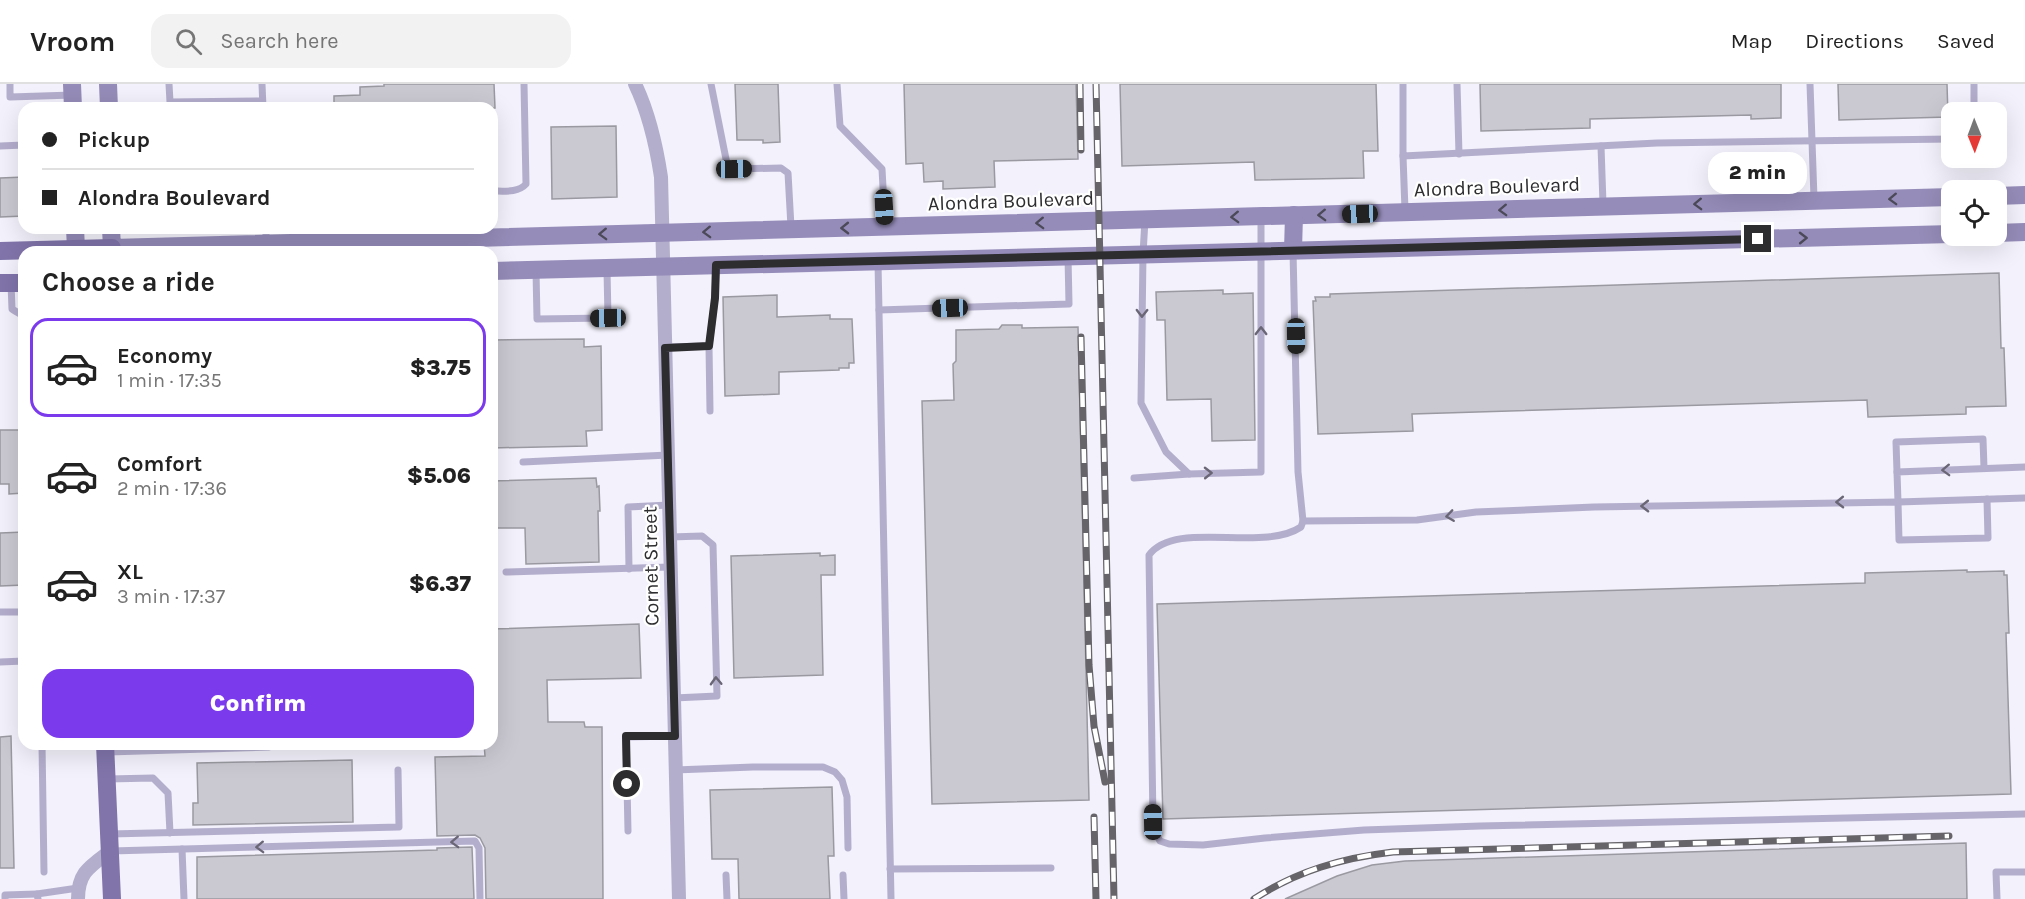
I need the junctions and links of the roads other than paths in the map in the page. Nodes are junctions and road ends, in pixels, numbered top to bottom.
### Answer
1 (10, 84) edge
2 (108, 84) edge
3 (169, 84) edge
4 (262, 84) edge
5 (524, 84) edge
6 (635, 84) edge
7 (711, 84) edge
8 (837, 84) edge
9 (1403, 84) edge
10 (1457, 84) edge
11 (1810, 84) edge
12 (1974, 84) edge
13 (73, 96) edge
14 (109, 102) edge
15 (170, 102) edge
16 (262, 102) edge
17 (1974, 102) edge
18 (1941, 139) edge
19 (1811, 141) junction
20 (18, 145) edge
21 (0, 146) edge
22 (1601, 146) junction
23 (1459, 154) junction
24 (1403, 156) junction
25 (498, 191) edge
26 (2025, 195) edge
27 (2007, 196) edge
28 (1941, 197) edge
29 (1814, 201) junction
30 (1603, 207) junction
31 (1405, 212) junction
32 (1294, 215) junction
33 (1261, 216) junction
34 (1145, 220) junction
35 (885, 227) junction
36 (791, 229) junction
37 (2025, 232) edge
38 (498, 233) edge
39 (662, 233) junction
40 (2007, 233) edge
41 (404, 234) edge
42 (1941, 234) edge
43 (341, 235) edge
44 (266, 236) edge
45 (156, 246) edge
46 (1293, 250) junction
47 (0, 251) edge
48 (18, 251) edge
49 (1261, 251) junction
50 (1143, 254) junction
51 (1067, 256) junction
52 (878, 261) junction
53 (716, 265) junction
54 (663, 267) junction
55 (607, 268) junction
56 (536, 270) junction
57 (498, 271) edge
58 (12, 283) edge
59 (879, 310) junction
60 (18, 311) edge
61 (709, 346) junction
62 (665, 348) junction
63 (710, 411) dead end
64 (668, 455) junction
65 (523, 462) dead end
66 (2025, 467) edge
67 (1984, 468) junction
68 (1898, 472) junction
69 (1189, 474) junction
70 (1134, 478) dead end
71 (2025, 498) edge
72 (1987, 499) junction
73 (1898, 502) junction
74 (669, 505) junction
75 (1303, 522) junction
76 (670, 537) junction
77 (670, 567) junction
78 (629, 569) junction
79 (506, 572) dead end
80 (0, 612) edge
81 (18, 612) edge
82 (0, 662) edge
83 (18, 662) edge
84 (674, 698) junction
85 (675, 736) junction
86 (42, 750) edge
87 (105, 750) edge
88 (398, 770) dead end
89 (675, 770) junction
90 (106, 779) junction
91 (2025, 814) edge
92 (628, 831) dead end
93 (170, 833) junction
94 (108, 843) junction
95 (848, 848) dead end
96 (182, 849) junction
97 (1051, 868) dead end
98 (890, 869) junction
99 (44, 872) dead end
100 (2025, 872) edge
101 (843, 874) dead end
102 (726, 875) dead end
103 (78, 893) edge
104 (4, 896) edge
105 (38, 897) edge
106 (112, 899) edge
107 (184, 899) edge
108 (480, 899) edge
109 (679, 899) edge
110 (727, 899) edge
111 (844, 899) edge
112 (891, 899) edge
113 (1997, 899) edge

1 - 13 lane
2 - 14 main road
3 - 15 lane
4 - 16 lane
5 - 25 lane
6 - 39 street, Cornet Street
7 - 36 lane
8 - 35 lane
9 - 24 lane
10 - 23 lane
11 - 19 lane
12 - 17 lane
18 - 19 lane
19 - 22 lane
19 - 29 lane
20 - 21 lane
22 - 23 lane
22 - 30 lane
23 - 24 lane
24 - 31 lane
26 - 27 main road
28 -> 29 main road, Alondra Boulevard
29 -> 30 main road, Alondra Boulevard
30 -> 31 main road, Alondra Boulevard
31 -> 32 main road, Alondra Boulevard
32 - 33 main road, Alondra Boulevard
32 - 46 main road
33 -> 34 main road, Alondra Boulevard
33 - 49 lane
34 -> 35 main road, Alondra Boulevard
34 - 50 lane
35 -> 36 main road, Alondra Boulevard
36 -> 39 main road, Alondra Boulevard
37 - 40 main road
39 -> 38 main road, Alondra Boulevard
39 - 54 street, Cornet Street
41 - 43 main road, Alondra Boulevard
46 -> 42 main road
43 - 44 main road, Alondra Boulevard
44 - 45 main road, Alondra Boulevard
46 - 49 main road
46 - 75 lane
47 - 48 main road, Alondra Boulevard
49 - 50 main road
69 -> 49 lane
50 - 51 main road
50 -> 69 lane
51 - 52 main road
51 - 59 lane
52 - 53 main road
52 - 59 lane
53 - 54 main road
53 - 61 lane
54 - 55 main road
54 - 62 street, Cornet Street
55 - 56 main road
55 - 56 lane
56 - 57 main road
58 - 60 lane
59 - 98 lane
61 - 62 lane
61 - 63 lane
62 - 64 street, Cornet Street
64 - 65 lane
64 - 74 street, Cornet Street
66 - 67 lane
67 -> 68 lane
67 - 68 lane
68 - 73 lane
69 - 70 lane
71 - 72 lane
72 - 73 lane
72 - 73 lane
73 -> 75 lane
74 - 76 street, Cornet Street
74 - 78 lane
75 - 91 lane
76 - 77 street, Cornet Street
84 -> 76 lane
77 - 78 lane
77 - 84 street, Cornet Street
78 - 79 lane
80 - 81 lane
82 - 83 lane
84 - 85 street, Cornet Street
85 - 89 street, Cornet Street
85 - 92 lane
86 - 99 lane
87 - 90 main road
88 - 93 lane
89 - 95 lane
89 - 109 street, Cornet Street
90 - 93 lane
90 - 94 main road
93 - 94 lane
94 - 96 lane
94 - 103 street
94 - 106 main road
96 - 107 lane
108 -> 96 lane
97 - 98 lane
98 - 112 lane
100 - 113 lane
101 - 111 lane
102 - 110 lane
103 - 105 lane
104 - 105 lane

